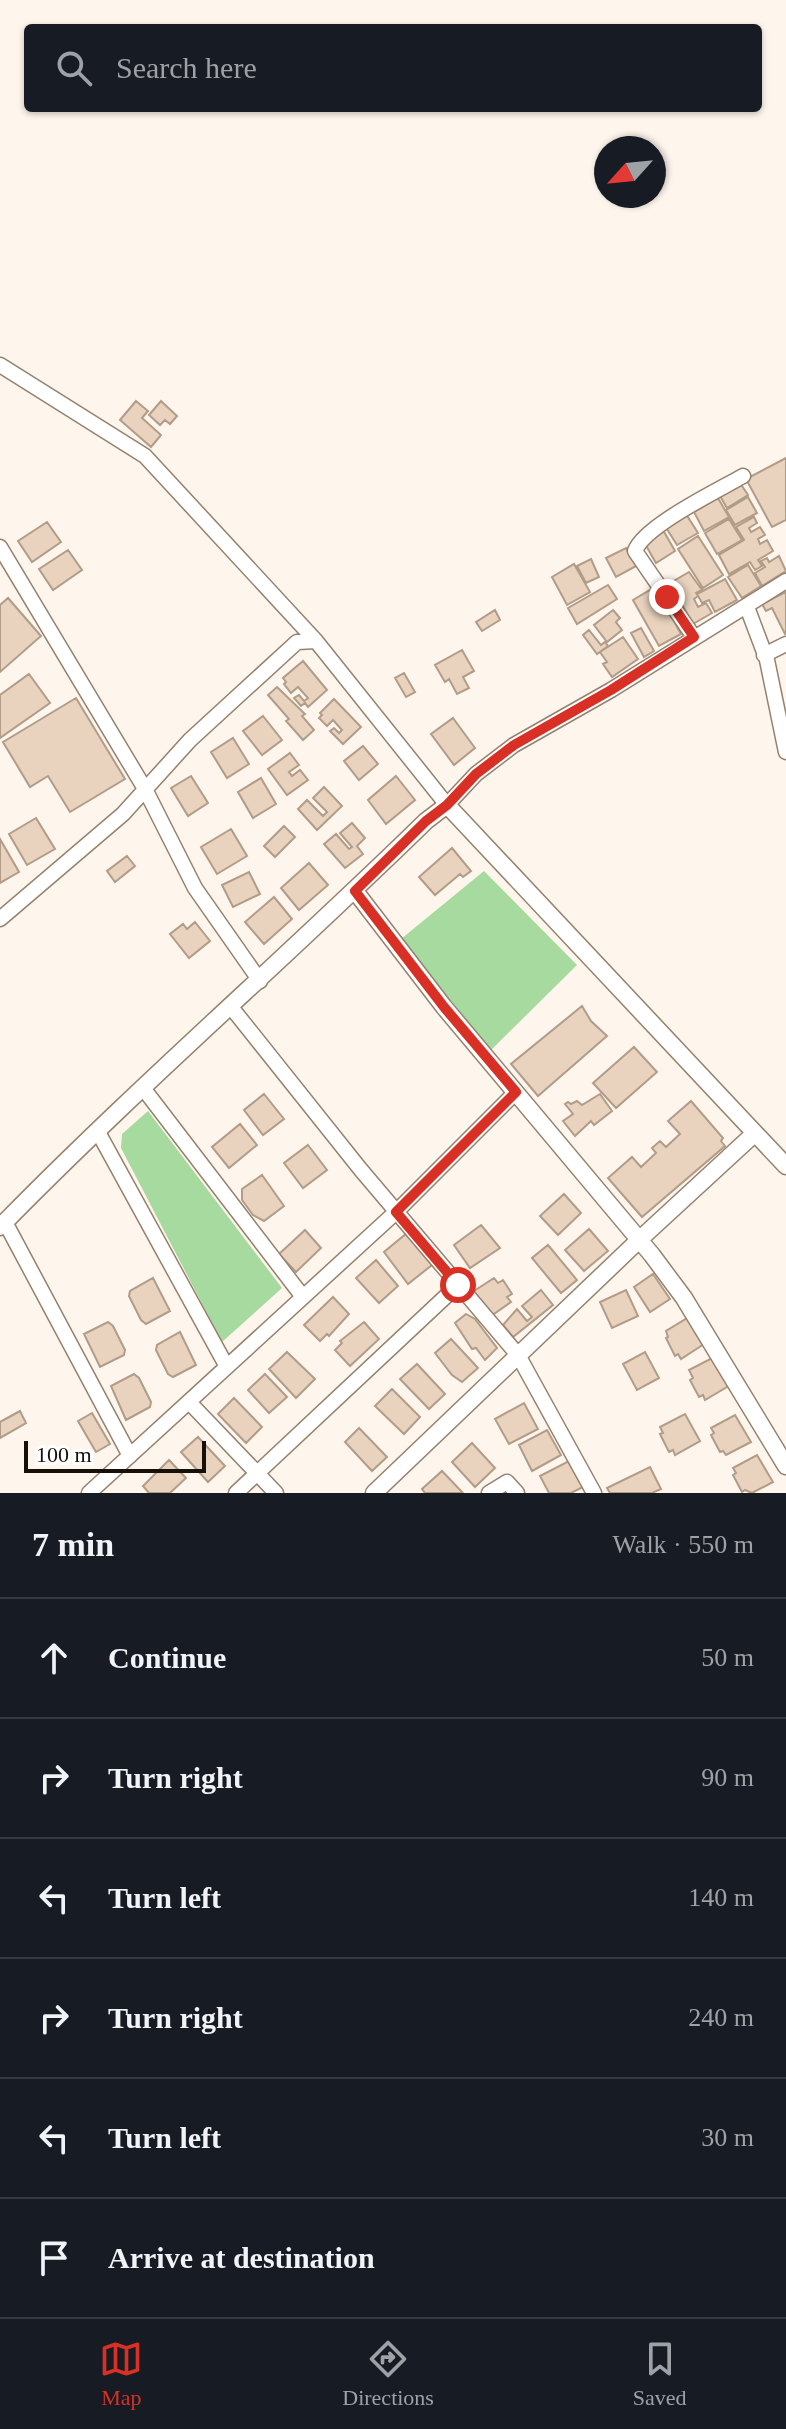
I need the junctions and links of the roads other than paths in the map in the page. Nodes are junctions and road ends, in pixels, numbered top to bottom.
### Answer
1 (0, 365) edge
2 (743, 476) dead end
3 (0, 547) edge
4 (786, 581) edge
5 (747, 607) junction
6 (694, 637) junction
7 (316, 641) junction
8 (786, 644) edge
9 (764, 655) junction
10 (786, 752) edge
11 (145, 789) junction
12 (447, 805) junction
13 (355, 891) junction
14 (0, 919) edge
15 (260, 981) junction
16 (231, 1007) junction
17 (143, 1088) junction
18 (516, 1092) junction
19 (98, 1132) junction
20 (754, 1134) junction
21 (786, 1166) edge
22 (396, 1212) junction
23 (3, 1225) edge
24 (639, 1240) junction
25 (458, 1285) junction
26 (303, 1297) junction
27 (518, 1355) junction
28 (227, 1367) junction
29 (189, 1402) junction
30 (130, 1456) junction
31 (786, 1466) edge
32 (257, 1474) junction
33 (89, 1493) edge
34 (236, 1493) edge
35 (276, 1493) edge
36 (374, 1493) edge
37 (489, 1493) edge
38 (517, 1493) edge
39 (594, 1493) edge

1 - 7 street
2 - 6 street
3 - 11 street
4 - 5 street
5 - 6 street
5 - 9 street
6 - 12 street
7 - 11 street
7 - 12 street
8 - 9 street
9 - 10 street
11 - 14 street
11 - 15 street
12 - 13 street
12 - 20 street
13 - 15 street
13 - 18 street
15 - 16 street
16 - 17 street
16 - 22 street
17 - 19 street
17 - 26 street
18 - 22 street
18 - 24 street
19 - 23 street
19 - 28 street
20 - 21 street
20 - 24 street
22 - 25 street
22 - 26 street
23 - 30 street
24 - 27 street
24 - 31 street
25 - 27 street
25 - 32 street
26 - 28 street
27 - 36 street
27 - 39 street
28 - 29 street
29 - 30 street
29 - 32 street
30 - 33 street
32 - 34 street
32 - 35 street
37 - 38 street

